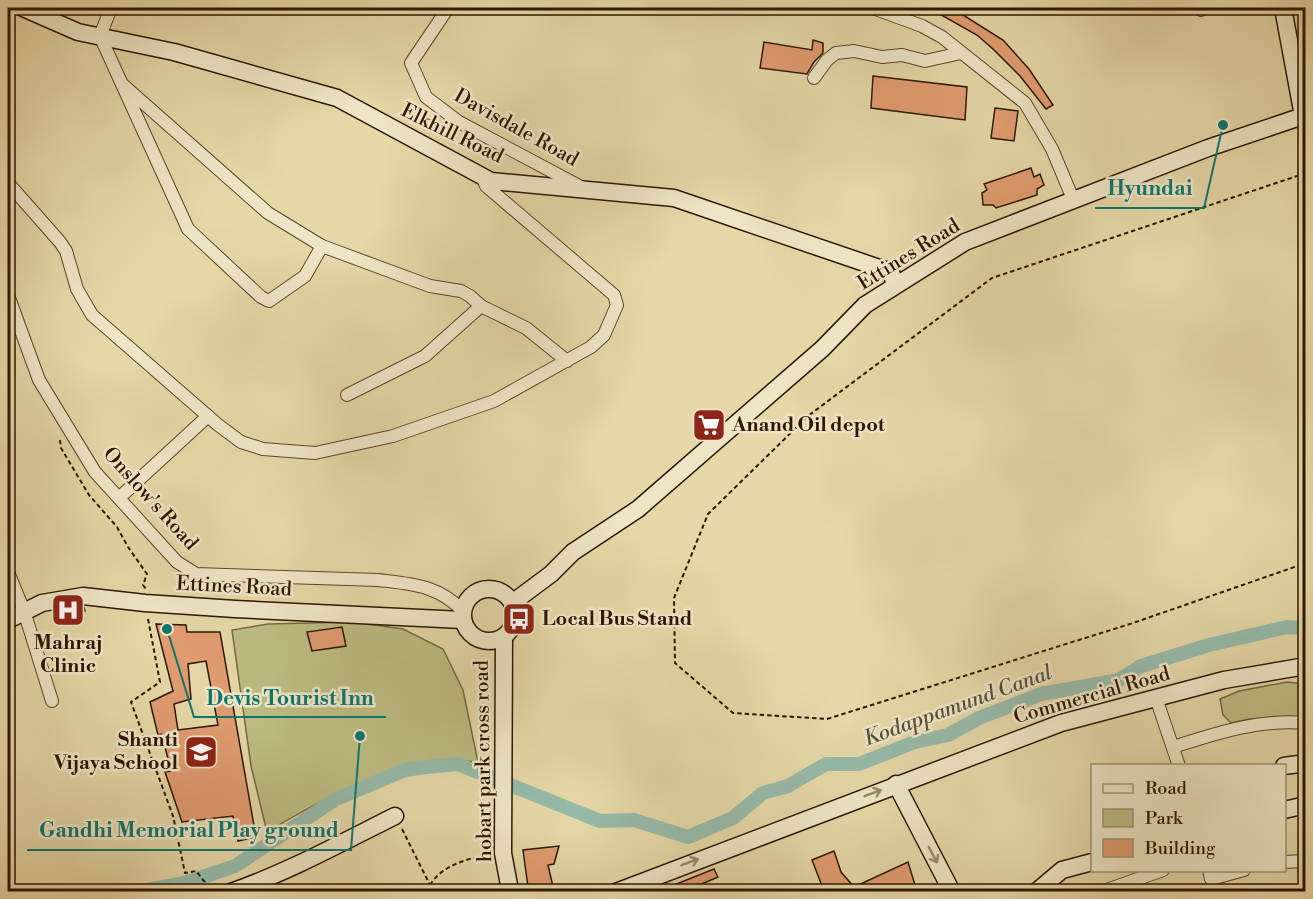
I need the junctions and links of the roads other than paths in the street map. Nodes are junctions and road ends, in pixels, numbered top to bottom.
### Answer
1 (23, 8) edge
2 (111, 8) edge
3 (448, 8) edge
4 (873, 8) edge
5 (1283, 8) edge
6 (100, 36) junction
7 (961, 53) junction
8 (814, 78) dead end
9 (122, 84) junction
10 (1304, 116) edge
11 (482, 176) junction
12 (8, 183) edge
13 (586, 189) junction
14 (1073, 199) junction
15 (322, 246) junction
16 (895, 285) junction
17 (8, 295) edge
18 (481, 306) junction
19 (567, 361) junction
20 (347, 395) dead end
21 (208, 416) junction
22 (119, 498) junction
23 (8, 572) edge
24 (512, 603) junction
25 (24, 611) junction
26 (463, 616) junction
27 (8, 620) edge
28 (504, 637) junction
29 (1305, 666) edge
30 (1156, 698) junction
31 (52, 701) dead end
32 (1305, 723) edge
33 (1173, 747) junction
34 (1305, 763) edge
35 (1179, 764) edge
36 (1286, 766) edge
37 (897, 784) junction
38 (1305, 805) edge
39 (1286, 810) edge
40 (395, 816) road end
41 (1305, 850) edge
42 (1091, 853) edge
43 (1091, 862) edge
44 (1295, 862) edge
45 (1062, 870) junction
46 (1157, 872) edge
47 (1237, 872) edge
48 (1211, 880) edge
49 (511, 889) edge
50 (231, 891) edge
51 (616, 891) edge
52 (952, 891) edge
53 (1036, 891) edge
54 (1101, 891) edge

1 - 6 main road, Elkhill Road
2 - 6 street
3 - 13 street, Davisdale Road
4 - 7 street
5 - 10 main road
6 - 9 street
6 - 11 main road, Elkhill Road
7 - 8 street
7 - 14 street
9 - 15 street
9 - 15 street
10 - 14 main road, Ettines Road
11 - 13 main road, Elkhill Road
11 - 19 street
12 - 21 street
13 - 16 main road, Elkhill Road
14 - 16 main road, Ettines Road
15 - 18 street
16 - 24 main road, Ettines Road
17 - 22 street, Onslow's Road
18 - 19 street
18 - 20 street
19 - 21 street
21 - 22 street
22 - 26 street, Onslow's Road
23 - 25 street
24 - 26 main road
24 - 28 main road
25 - 26 main road, Ettines Road
25 - 27 main road, Ettines Road
25 - 31 street
26 - 28 main road
28 - 49 main road, hobart park cross road
29 - 30 main road, Commercial Road
30 - 33 street
30 - 37 main road, Commercial Road
32 - 33 street
33 - 35 street
34 - 36 main road
51 -> 37 main road, Commercial Road
37 -> 52 main road
38 - 39 main road
40 - 50 main road
41 - 44 street
42 - 45 main road
43 - 45 main road
45 - 53 main road
46 - 54 street
47 - 48 street

